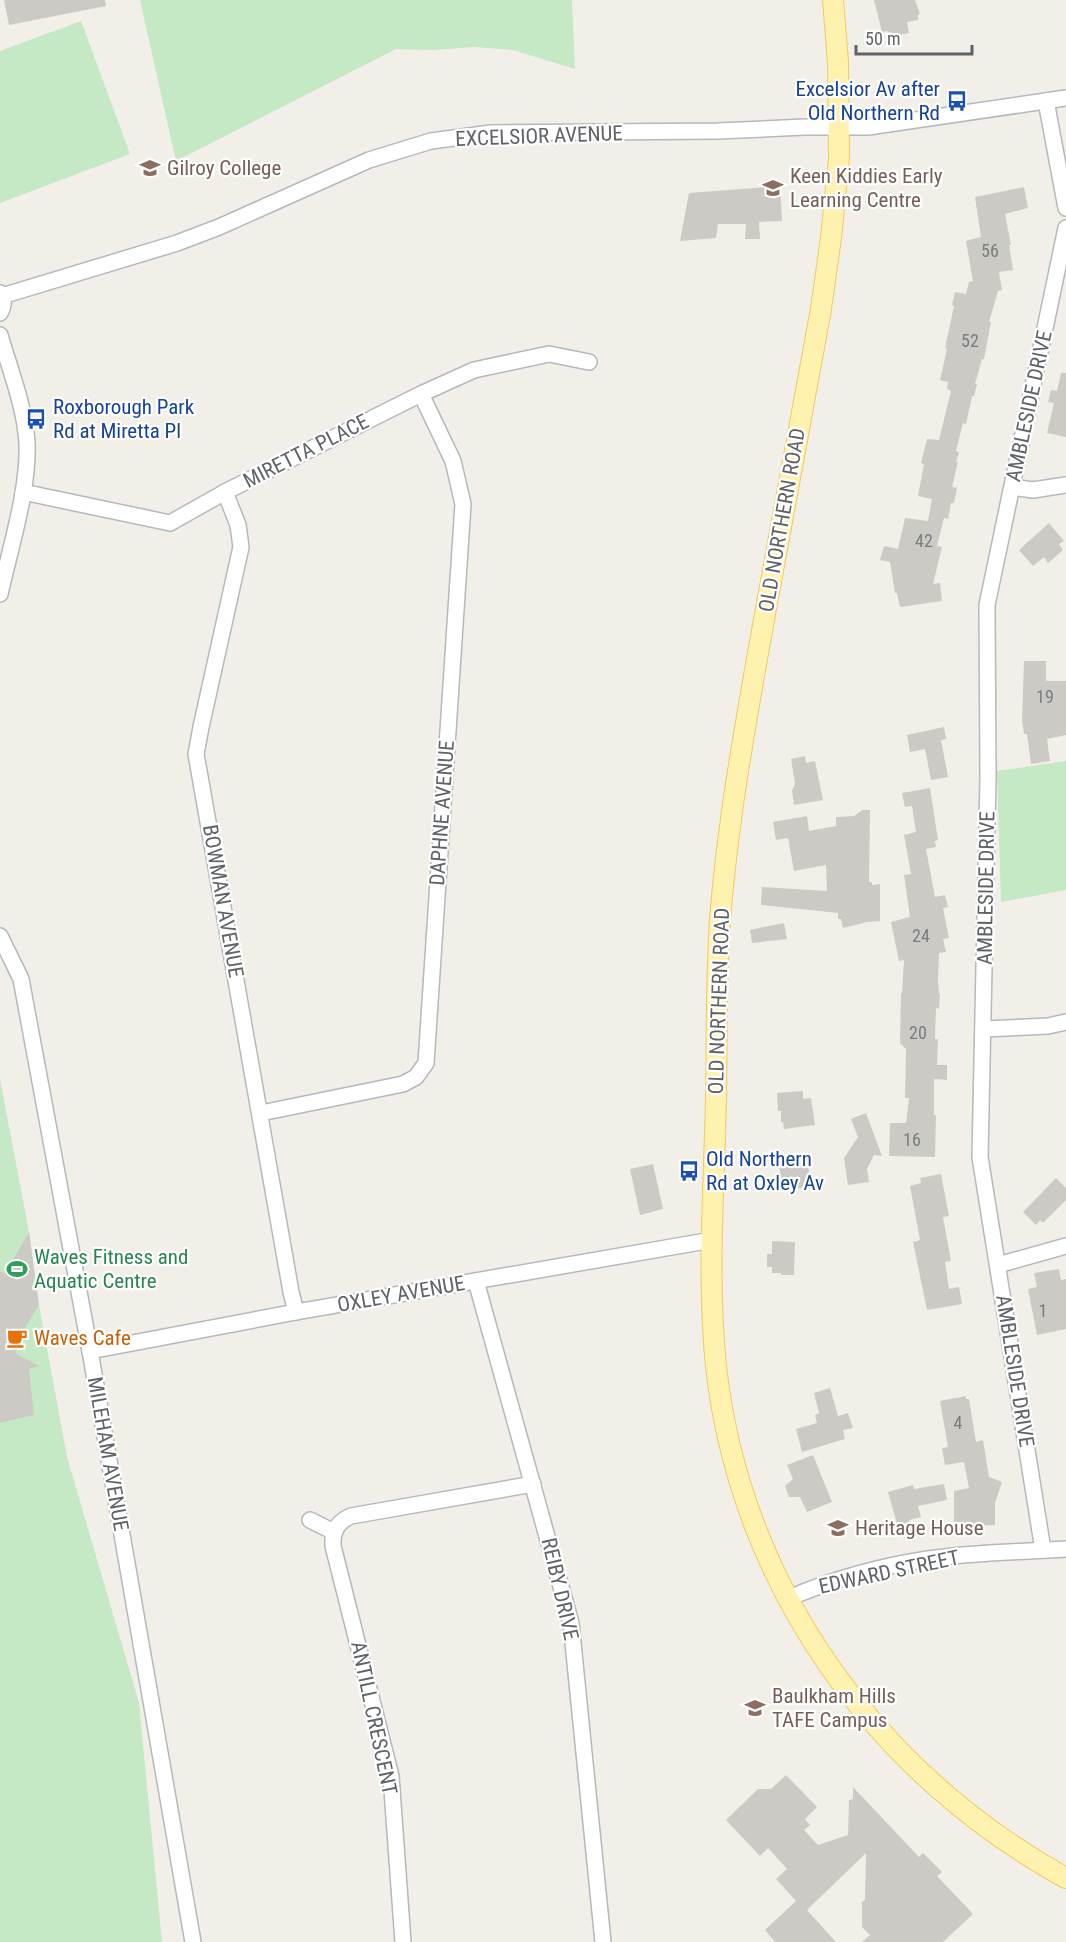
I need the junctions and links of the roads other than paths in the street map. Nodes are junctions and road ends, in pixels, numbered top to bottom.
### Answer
1 (833, 0) edge
2 (1066, 98) edge
3 (1046, 101) junction
4 (838, 128) junction
5 (1066, 208) edge
6 (1066, 228) edge
7 (1, 295) edge
8 (0, 313) edge
9 (0, 335) edge
10 (590, 362) dead end
11 (421, 394) junction
12 (1066, 485) edge
13 (1012, 487) junction
14 (23, 492) junction
15 (225, 492) junction
16 (6, 544) edge
17 (0, 594) edge
18 (0, 936) edge
19 (1066, 1022) edge
20 (983, 1029) junction
21 (261, 1113) junction
22 (712, 1240) junction
23 (1066, 1246) edge
24 (998, 1265) junction
25 (476, 1281) junction
26 (296, 1312) junction
27 (90, 1351) junction
28 (533, 1484) junction
29 (310, 1520) dead end
30 (334, 1532) junction
31 (1066, 1549) edge
32 (1043, 1550) junction
33 (787, 1599) junction
34 (1066, 1878) edge
35 (193, 1942) edge
36 (403, 1942) edge
37 (603, 1942) edge

1 - 4 main road, OLD NORTHERN ROAD
2 - 3 street, EXCELSIOR AVENUE
3 - 4 street, EXCELSIOR AVENUE
3 - 5 street
4 - 7 street, EXCELSIOR AVENUE
4 - 22 main road, OLD NORTHERN ROAD
6 - 13 street, AMBLESIDE DRIVE
7 - 8 street
9 - 14 street
10 - 11 street, MIRETTA PLACE
11 - 15 street, MIRETTA PLACE
11 - 21 street, DAPHNE AVENUE
12 - 13 street
13 - 20 street, AMBLESIDE DRIVE
14 - 15 street, MIRETTA PLACE
14 - 16 street
15 - 21 street, BOWMAN AVENUE
16 - 17 street
18 - 27 street, MILEHAM AVENUE
19 - 20 street
20 - 24 street, AMBLESIDE DRIVE
21 - 26 street, BOWMAN AVENUE
22 - 25 street, OXLEY AVENUE
22 - 33 main road, OLD NORTHERN ROAD
23 - 24 street
24 - 32 street, AMBLESIDE DRIVE
25 - 26 street, OXLEY AVENUE
25 - 28 street, REIBY DRIVE
26 - 27 street, OXLEY AVENUE
27 - 35 street, MILEHAM AVENUE
28 - 30 street
28 - 37 street, REIBY DRIVE
29 - 30 street
30 - 36 street, ANTILL CRESCENT
31 - 32 street, EDWARD STREET
32 - 33 street, EDWARD STREET
33 - 34 main road, OLD NORTHERN ROAD

